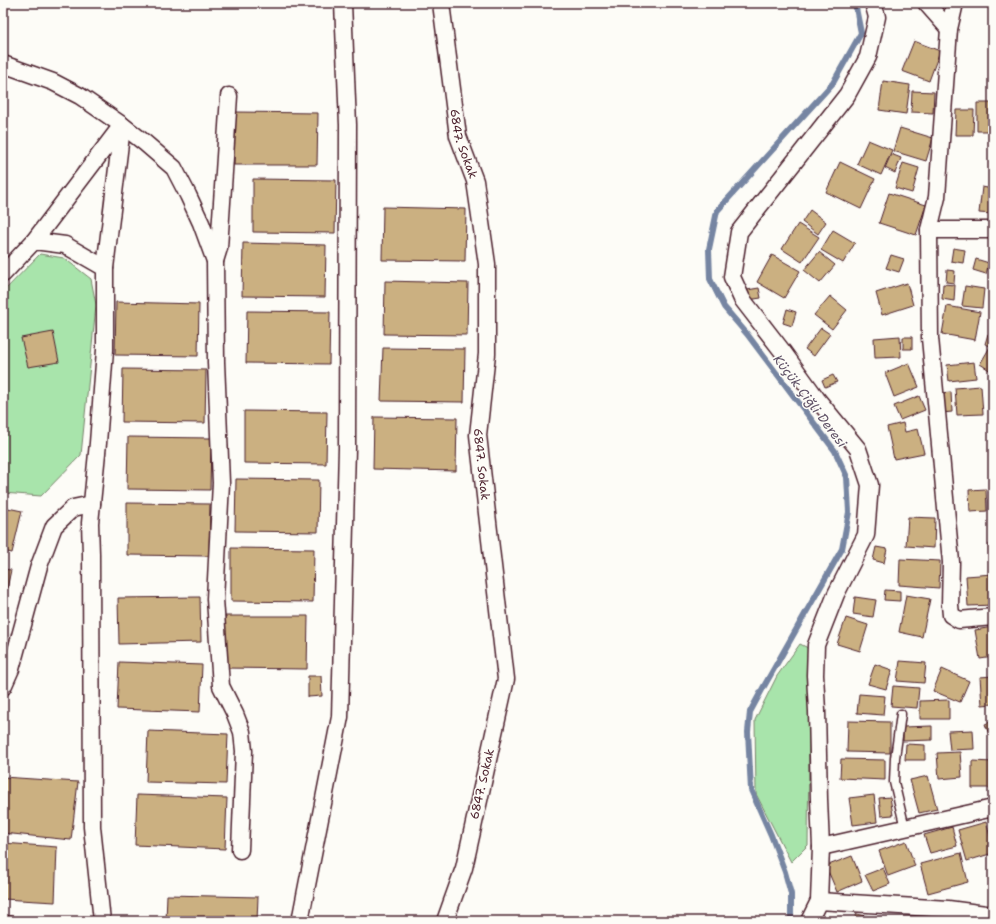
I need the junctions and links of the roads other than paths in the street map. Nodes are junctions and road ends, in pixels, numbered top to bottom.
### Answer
1 (343, 3) edge
2 (441, 3) edge
3 (873, 3) edge
4 (926, 3) edge
5 (955, 3) edge
6 (949, 29) junction
7 (3, 64) edge
8 (229, 96) dead end
9 (122, 125) junction
10 (929, 230) junction
11 (993, 230) edge
12 (34, 241) junction
13 (215, 260) junction
14 (105, 268) junction
15 (3, 274) edge
16 (92, 504) junction
17 (993, 617) edge
18 (7, 668) edge
19 (3, 686) edge
20 (901, 714) dead end
21 (993, 808) edge
22 (905, 828) junction
23 (821, 847) junction
24 (240, 850) dead end
25 (819, 901) junction
26 (993, 915) edge
27 (102, 921) edge
28 (300, 921) edge
29 (445, 921) edge
30 (808, 921) edge

1 - 28 street
2 - 29 street, 6847. Sokak
3 - 23 street
4 - 6 street
5 - 6 street
6 - 10 street
7 - 9 street
8 - 13 street
9 - 12 street
9 - 13 street
9 - 14 street
10 - 11 street
10 - 17 street
12 - 14 street
12 - 15 street
13 - 24 street
14 - 16 street
16 - 18 street
16 - 27 street
18 - 19 street
20 - 22 lane
21 - 22 street
22 - 23 street
23 - 25 street
25 - 26 street
25 - 30 street

